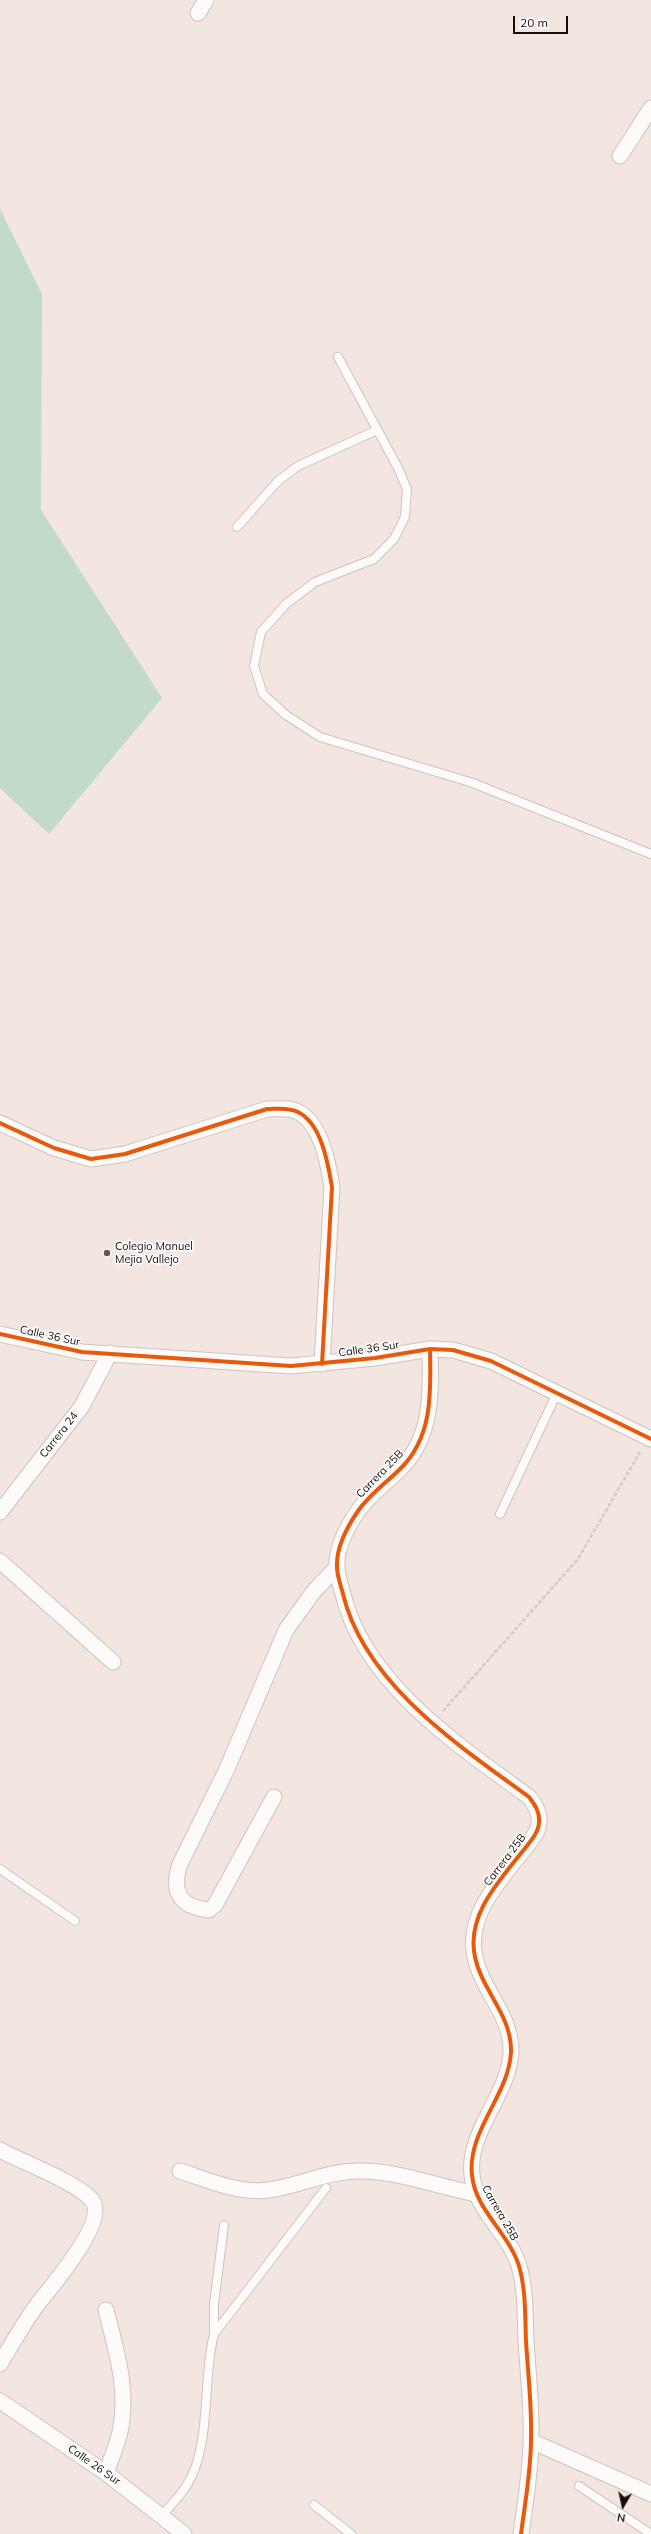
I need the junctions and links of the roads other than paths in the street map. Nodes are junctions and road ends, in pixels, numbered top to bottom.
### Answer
1 (206, 0) edge
2 (198, 13) dead end
3 (651, 108) edge
4 (620, 156) dead end
5 (338, 357) dead end
6 (377, 430) junction
7 (237, 527) dead end
8 (651, 854) edge
9 (0, 1123) edge
10 (0, 1334) edge
11 (430, 1350) junction
12 (110, 1354) junction
13 (322, 1364) junction
14 (557, 1393) junction
15 (650, 1438) edge
16 (0, 1512) edge
17 (500, 1514) dead end
18 (0, 1561) edge
19 (337, 1567) junction
20 (113, 1662) dead end
21 (274, 1797) dead end
22 (0, 1869) edge
23 (75, 1921) dead end
24 (0, 2150) edge
25 (180, 2171) dead end
26 (326, 2188) dead end
27 (477, 2194) junction
28 (224, 2225) dead end
29 (106, 2310) dead end
30 (214, 2334) junction
31 (0, 2364) edge
32 (0, 2401) edge
33 (532, 2441) junction
34 (106, 2473) junction
35 (579, 2486) dead end
36 (651, 2494) edge
37 (314, 2505) dead end
38 (162, 2516) junction
39 (184, 2534) edge
40 (351, 2534) edge
41 (521, 2534) edge
42 (651, 2534) edge

1 - 2 street
3 - 4 street
5 - 6 lane
6 - 7 lane
6 - 8 lane
9 - 13 street
10 - 12 street, Calle 36 Sur
11 - 13 street, Calle 36 Sur
11 - 14 street, Calle 36 Sur
11 - 19 street, Carrera 25B
12 - 13 street, Calle 36 Sur
12 - 16 street, Carrera 24
14 - 15 street, Calle 36 Sur
14 - 17 lane
18 - 20 street
19 - 21 street
19 - 27 street, Carrera 25B
22 - 23 lane
24 - 31 street
25 - 27 street
26 - 30 lane
27 - 33 street, Carrera 25B
28 - 30 lane
29 - 34 street
30 - 38 lane
32 - 34 street, Calle 26 Sur
33 - 36 street
33 - 41 street, Carrera 25B
34 - 38 street, Calle 26 Sur
35 - 42 lane
37 - 40 lane
38 - 39 street, Calle 26 Sur

